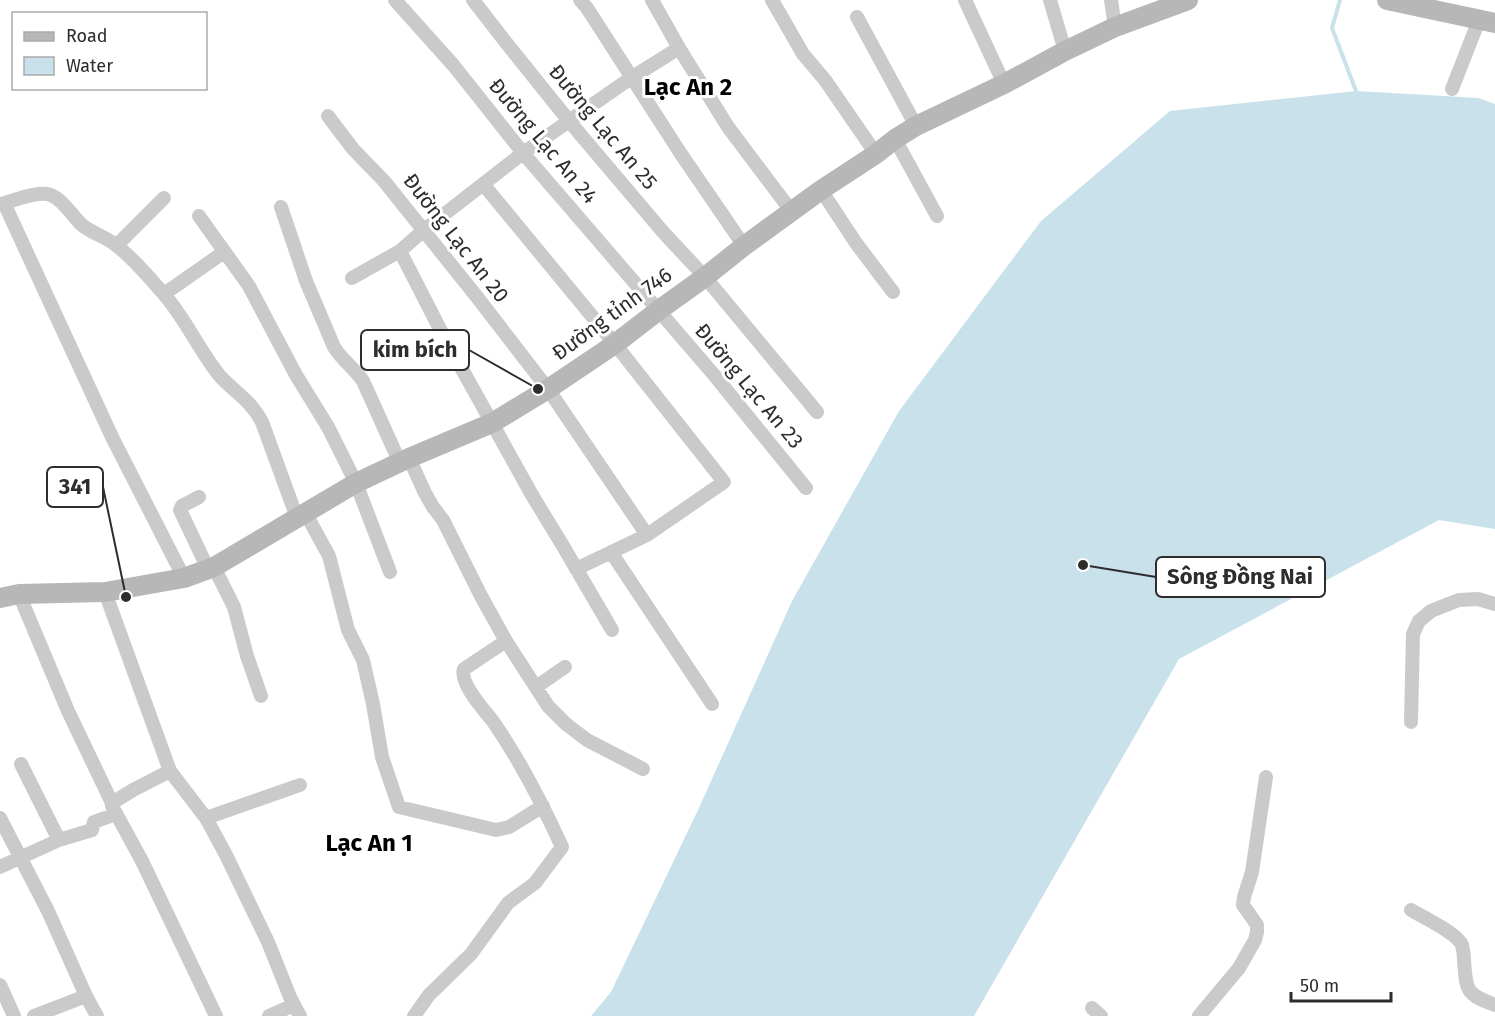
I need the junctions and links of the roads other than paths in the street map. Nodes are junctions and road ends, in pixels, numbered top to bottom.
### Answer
1 (394, 0) edge
2 (473, 0) edge
3 (580, 0) edge
4 (652, 0) edge
5 (772, 0) edge
6 (965, 0) edge
7 (1050, 0) edge
8 (1111, 0) edge
9 (1387, 0) edge
10 (1181, 1) edge
11 (1432, 4) edge
12 (857, 17) dead end
13 (1487, 21) edge
14 (1115, 27) junction
15 (679, 48) junction
16 (1065, 51) junction
17 (631, 78) junction
18 (1004, 84) junction
19 (1452, 89) dead end
20 (328, 116) dead end
21 (569, 121) junction
22 (916, 126) junction
23 (895, 139) junction
24 (523, 153) junction
25 (876, 154) junction
26 (483, 184) junction
27 (821, 190) junction
28 (164, 198) dead end
29 (2, 204) edge
30 (281, 207) dead end
31 (792, 212) junction
32 (199, 216) dead end
33 (937, 216) dead end
34 (424, 230) junction
35 (117, 245) junction
36 (744, 246) junction
37 (399, 251) junction
38 (224, 252) junction
39 (705, 277) junction
40 (352, 278) dead end
41 (893, 292) dead end
42 (164, 294) junction
43 (659, 310) junction
44 (615, 344) junction
45 (548, 389) junction
46 (817, 412) dead end
47 (492, 423) junction
48 (405, 460) junction
49 (356, 483) junction
50 (806, 488) dead end
51 (199, 497) dead end
52 (301, 515) junction
53 (647, 535) junction
54 (611, 552) junction
55 (211, 568) junction
56 (576, 569) junction
57 (390, 572) dead end
58 (184, 578) junction
59 (105, 592) junction
60 (10, 596) edge
61 (1495, 604) edge
62 (612, 630) dead end
63 (506, 641) junction
64 (565, 667) dead end
65 (536, 687) junction
66 (261, 696) dead end
67 (712, 704) dead end
68 (1412, 722) dead end
69 (21, 764) dead end
70 (643, 769) dead end
71 (170, 771) junction
72 (1266, 777) dead end
73 (300, 785) dead end
74 (543, 806) junction
75 (114, 809) junction
76 (0, 818) edge
77 (206, 818) junction
78 (59, 840) junction
79 (21, 858) junction
80 (0, 867) edge
81 (1411, 910) dead end
82 (0, 985) edge
83 (86, 996) junction
84 (1495, 1005) edge
85 (297, 1011) edge
86 (14, 1016) edge
87 (34, 1016) edge
88 (97, 1016) edge
89 (216, 1016) edge
90 (269, 1016) edge
91 (414, 1016) edge
92 (1199, 1016) edge

1 - 24 street, Đường Lạc An 24
2 - 21 street, Đường Lạc An 25
3 - 17 street
4 - 15 street
5 - 25 street
6 - 18 street
7 - 16 street
8 - 14 street
9 - 11 main road
10 - 14 main road, Đường tỉnh 746
11 - 13 main road
12 - 22 street
13 - 19 street
14 - 16 main road, Đường tỉnh 746
15 - 17 street
15 - 31 street
16 - 18 main road, Đường tỉnh 746
17 - 21 street
17 - 36 street
18 - 22 main road, Đường tỉnh 746
20 - 34 street, Đường Lạc An 20
21 - 24 street
21 - 39 street, Đường Lạc An 25
22 - 23 main road, Đường tỉnh 746
23 - 25 main road, Đường tỉnh 746
23 - 33 street
24 - 26 street
24 - 43 street, Đường Lạc An 24
25 - 27 main road, Đường tỉnh 746
26 - 34 street
26 - 44 street
27 - 31 main road, Đường tỉnh 746
27 - 41 street
28 - 35 street
29 - 35 street
29 - 58 street
30 - 48 street
31 - 36 main road, Đường tỉnh 746
32 - 38 street
34 - 37 street
34 - 45 street, Đường Lạc An 20
35 - 42 street
36 - 39 main road, Đường tỉnh 746
37 - 40 street
37 - 47 street
38 - 42 street
38 - 49 street
39 - 43 main road, Đường tỉnh 746
39 - 46 street, Đường Lạc An 25
42 - 52 street
43 - 44 main road, Đường tỉnh 746
43 - 50 street, Đường Lạc An 23
44 - 45 main road, Đường tỉnh 746
44 - 53 street
45 - 47 main road, Đường tỉnh 746
45 - 53 street, Đường Lạc An 20
47 - 48 main road, Đường tỉnh 746
47 - 56 street
48 - 49 main road, Đường tỉnh 746
48 - 63 street
49 - 52 main road, Đường tỉnh 746
49 - 57 street
51 - 55 street
52 - 55 main road, Đường tỉnh 746
52 - 74 street
53 - 54 street
54 - 56 street
54 - 67 street
55 - 58 main road, Đường tỉnh 746
55 - 66 street
56 - 62 street
58 - 59 main road, Đường tỉnh 746
59 - 60 main road, Đường tỉnh 746
59 - 71 street
60 - 75 street
61 - 68 street
63 - 65 street
63 - 74 street
64 - 65 street
65 - 70 street
69 - 78 street
71 - 75 street
71 - 77 street
72 - 92 street
73 - 77 street
74 - 91 street
75 - 78 street
75 - 89 street
76 - 79 street
77 - 85 street
78 - 79 street
79 - 80 street
79 - 83 street
81 - 84 street
82 - 86 street
83 - 87 street
83 - 88 street
85 - 90 street

